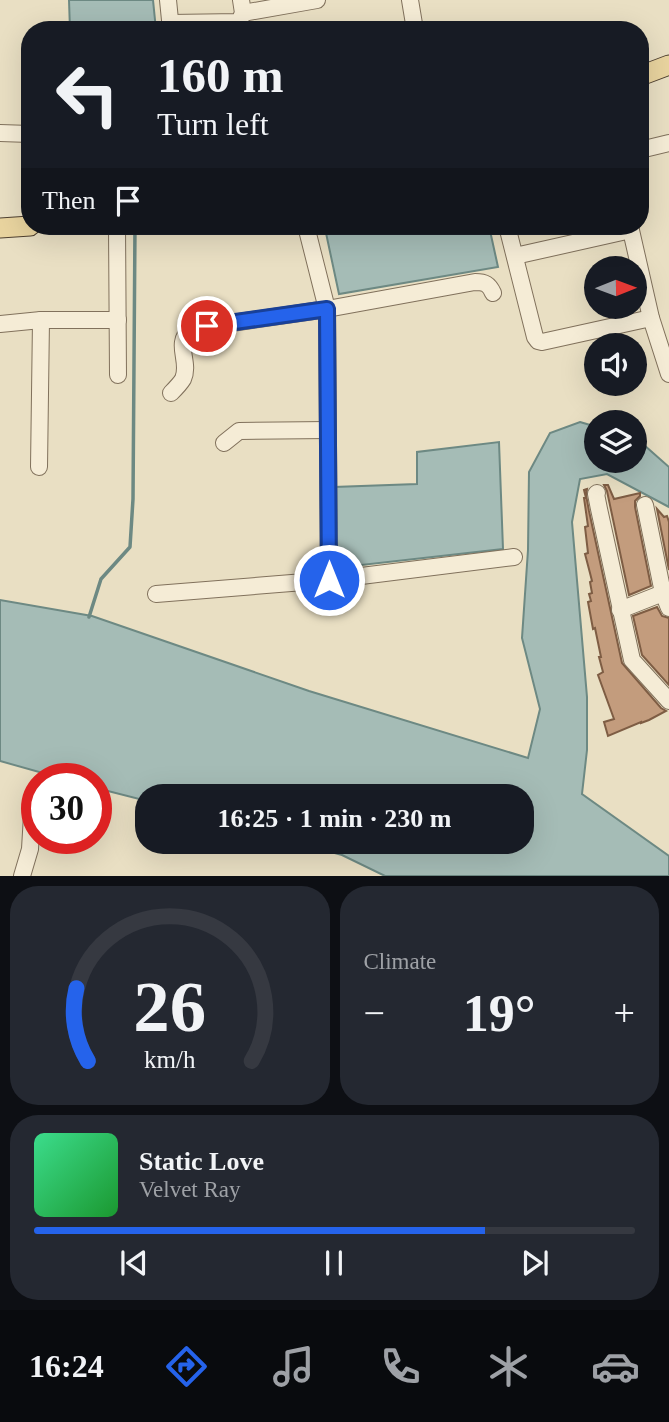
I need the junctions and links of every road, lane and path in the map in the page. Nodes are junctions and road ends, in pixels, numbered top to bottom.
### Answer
1 (168, 0) edge
2 (317, 0) edge
3 (410, 0) edge
4 (242, 6) edge
5 (170, 21) edge
6 (414, 21) edge
7 (669, 65) edge
8 (649, 73) edge
9 (0, 133) edge
10 (21, 134) edge
11 (669, 143) edge
12 (649, 148) edge
13 (21, 227) edge
14 (0, 228) edge
15 (117, 235) edge
16 (308, 235) edge
17 (509, 235) edge
18 (601, 235) edge
19 (632, 235) edge
20 (515, 256) junction
21 (494, 293) dead end
22 (327, 309) junction
23 (652, 318) junction
24 (41, 320) junction
25 (118, 320) junction
26 (0, 324) edge
27 (669, 374) edge
28 (118, 375) dead end
29 (172, 393) dead end
30 (328, 430) junction
31 (224, 443) dead end
32 (39, 467) dead end
33 (597, 494) dead end
34 (645, 505) dead end
35 (514, 557) dead end
36 (329, 580) junction
37 (156, 594) dead end
38 (666, 601) edge
39 (620, 610) junction
40 (669, 701) edge
41 (29, 854) edge
42 (22, 876) edge

1 - 5 street
2 - 4 street
3 - 6 street
7 - 8 main road
9 - 10 street
11 - 12 street
13 - 14 main road
15 - 25 street
16 - 22 street
17 - 20 street
18 - 20 street
19 - 23 street
20 - 23 street
21 - 22 street
22 - 29 street
22 - 30 street
23 - 27 street
24 - 25 street
24 - 26 street
24 - 32 street
25 - 28 street
30 - 31 street
30 - 36 street
33 - 39 street
34 - 38 street
35 - 36 street
36 - 37 street
38 - 39 street
39 - 40 street
41 - 42 street

